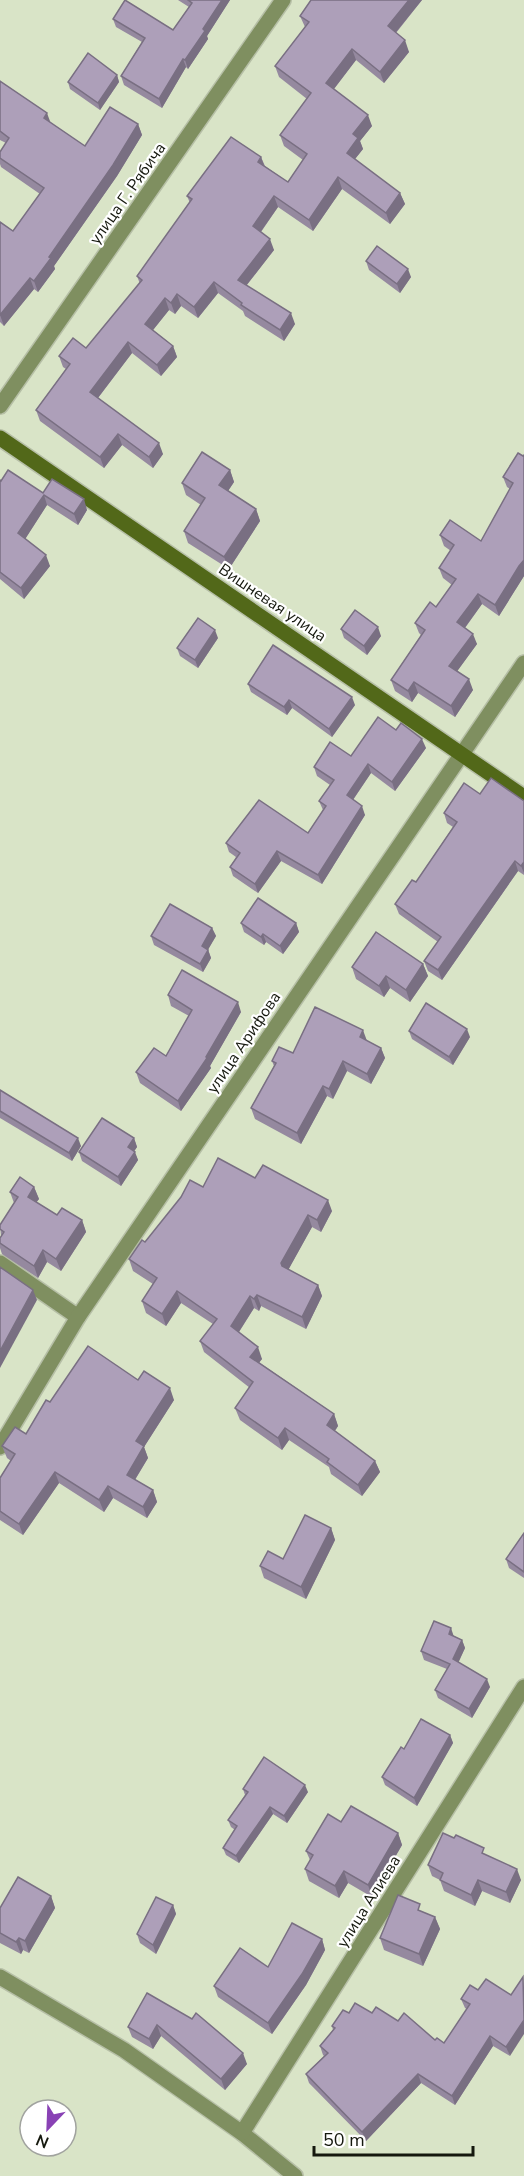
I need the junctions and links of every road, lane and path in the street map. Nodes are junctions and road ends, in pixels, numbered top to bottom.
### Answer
1 (283, 0) edge
2 (0, 406) edge
3 (0, 438) edge
4 (524, 663) edge
5 (462, 753) junction
6 (524, 797) edge
7 (0, 1263) edge
8 (78, 1317) junction
9 (0, 1447) edge
10 (524, 1687) edge
11 (0, 1977) edge
12 (243, 2133) junction
13 (295, 2176) edge

1 - 2 street, улица Г. Рябича
3 - 5 street, Вишневая улица
4 - 5 street, улица Арифова
5 - 6 street, Вишневая улица
5 - 8 street, улица Арифова
7 - 8 street
8 - 9 street, улица Арифова
10 - 12 street, улица Алиева
11 - 12 street
12 - 13 street

